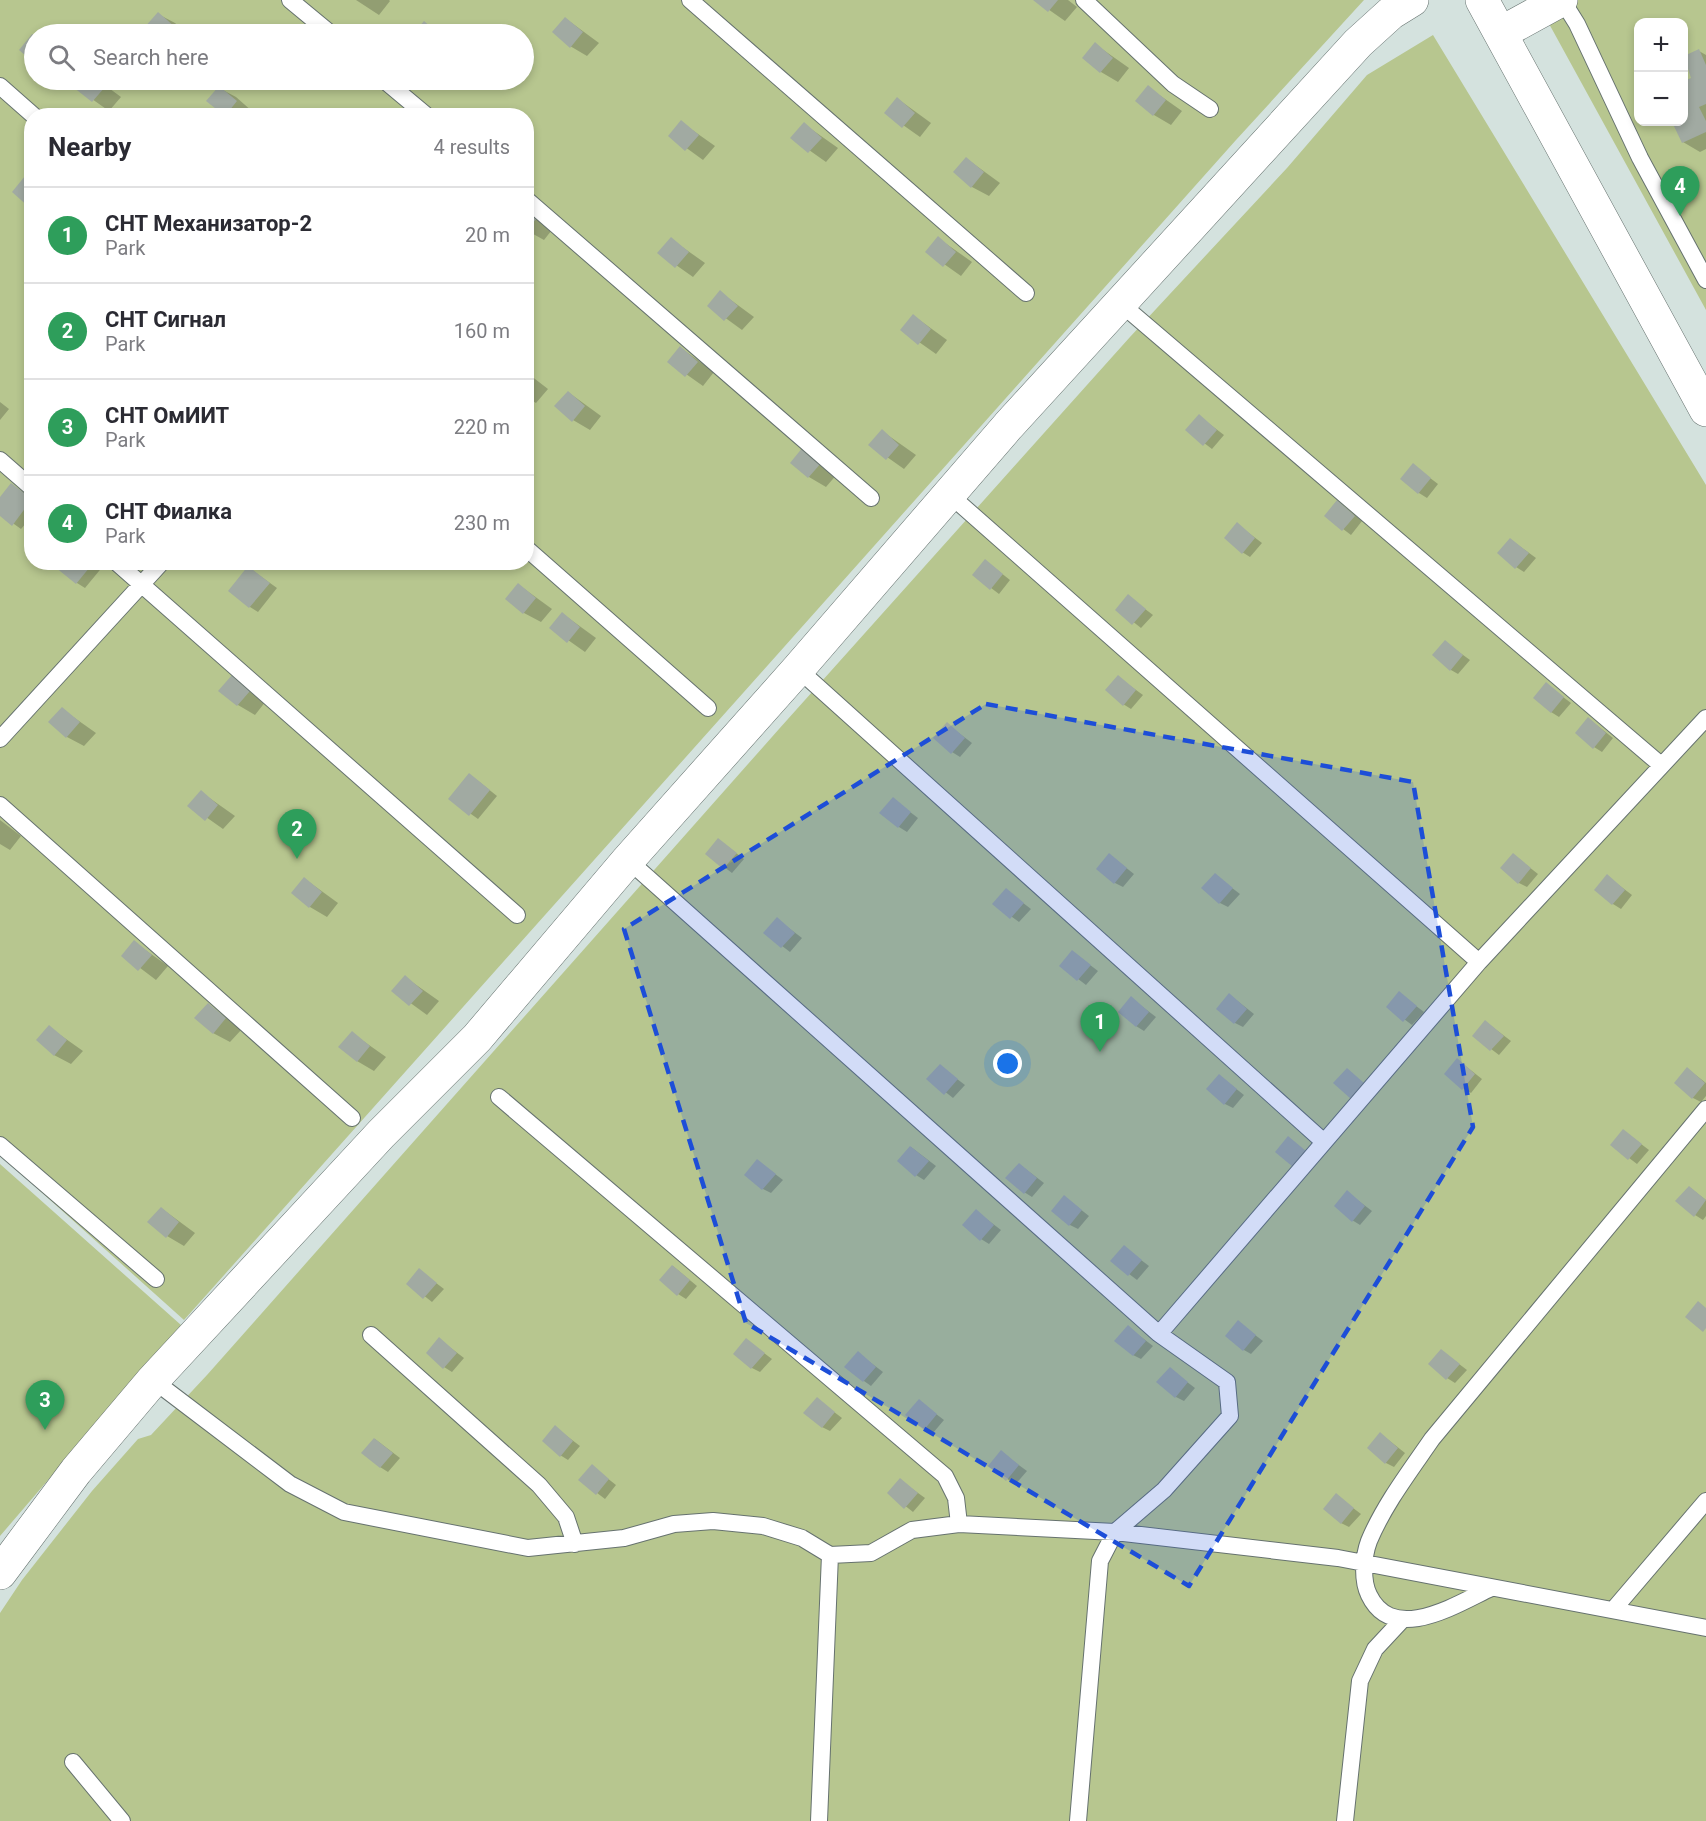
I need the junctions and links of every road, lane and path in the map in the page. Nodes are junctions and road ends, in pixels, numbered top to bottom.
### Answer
1 (290, 0) edge
2 (690, 0) edge
3 (1084, 0) edge
4 (1412, 0) edge
5 (1482, 0) edge
6 (1562, 0) edge
7 (319, 24) edge
8 (1501, 33) junction
9 (0, 86) edge
10 (396, 90) edge
11 (25, 108) edge
12 (417, 108) edge
13 (1210, 109) dead end
14 (534, 206) edge
15 (1706, 280) edge
16 (1026, 292) dead end
17 (1120, 303) junction
18 (1706, 410) edge
19 (0, 460) edge
20 (24, 481) edge
21 (950, 495) junction
22 (871, 498) dead end
23 (534, 555) edge
24 (125, 570) edge
25 (155, 570) edge
26 (141, 585) junction
27 (798, 669) junction
28 (708, 708) dead end
29 (1706, 718) edge
30 (0, 739) edge
31 (1661, 765) junction
32 (0, 805) edge
33 (628, 860) junction
34 (516, 915) dead end
35 (1479, 962) junction
36 (499, 1097) dead end
37 (1706, 1109) edge
38 (352, 1118) dead end
39 (1324, 1142) junction
40 (0, 1145) edge
41 (156, 1280) dead end
42 (1159, 1334) junction
43 (371, 1335) dead end
44 (153, 1380) junction
45 (1706, 1501) edge
46 (959, 1524) junction
47 (1115, 1532) junction
48 (575, 1544) junction
49 (830, 1555) junction
50 (1365, 1563) junction
51 (0, 1573) edge
52 (1491, 1588) junction
53 (1613, 1610) junction
54 (1402, 1620) junction
55 (1706, 1628) edge
56 (73, 1762) dead end
57 (122, 1821) edge
58 (819, 1821) edge
59 (1078, 1821) edge
60 (1345, 1821) edge

1 - 7 lane
2 - 16 lane
3 - 13 lane
4 - 17 street
5 - 8 street
6 - 8 street
6 - 15 lane
8 - 18 street
9 - 11 lane
10 - 12 lane
14 - 22 lane
17 - 21 street
17 - 31 lane
19 - 20 lane
21 - 27 street
21 - 35 lane
23 - 28 lane
24 - 26 lane
25 - 26 lane
26 - 30 lane
26 - 34 lane
27 - 33 street
27 - 39 lane
29 - 31 lane
31 - 35 lane
32 - 38 lane
33 - 42 lane
33 - 44 street
35 - 39 lane
36 - 46 lane
37 - 50 lane
39 - 42 lane
40 - 41 lane
42 - 47 lane
43 - 48 lane
44 - 48 lane
44 - 51 street
45 - 53 lane
46 - 47 lane
46 - 49 lane
47 - 50 lane
47 - 59 lane
48 - 49 lane
49 - 58 lane
50 - 52 lane
50 - 54 lane
52 - 53 lane
52 - 54 lane
53 - 55 lane
54 - 60 lane
56 - 57 lane

